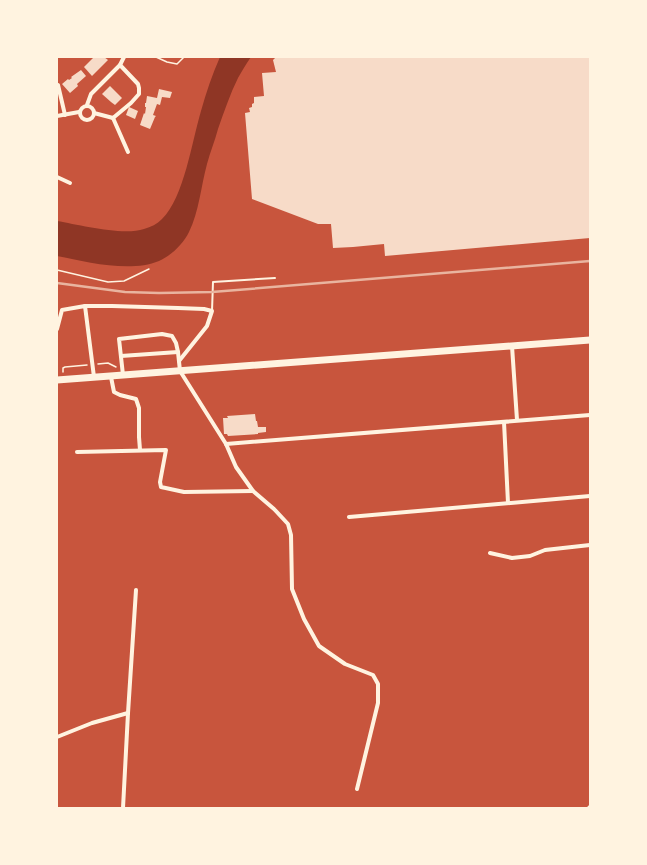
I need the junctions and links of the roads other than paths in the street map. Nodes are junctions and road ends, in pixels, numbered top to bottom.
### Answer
1 (124, 57) edge
2 (120, 66) junction
3 (58, 85) dead end
4 (87, 105) junction
5 (79, 112) junction
6 (94, 113) junction
7 (65, 115) junction
8 (57, 116) edge
9 (113, 118) junction
10 (128, 152) dead end
11 (57, 177) edge
12 (70, 183) dead end
13 (275, 278) dead end
14 (85, 306) junction
15 (212, 311) junction
16 (57, 329) edge
17 (590, 340) edge
18 (512, 346) junction
19 (178, 352) junction
20 (121, 356) junction
21 (179, 361) junction
22 (180, 371) junction
23 (111, 376) junction
24 (123, 376) junction
25 (94, 378) junction
26 (57, 380) edge
27 (590, 415) edge
28 (517, 420) junction
29 (504, 422) junction
30 (226, 444) junction
31 (140, 450) junction
32 (78, 452) dead end
33 (253, 490) junction
34 (590, 496) edge
35 (508, 503) junction
36 (349, 517) dead end
37 (590, 546) edge
38 (490, 553) dead end
39 (136, 590) dead end
40 (128, 713) junction
41 (57, 737) edge
42 (357, 789) dead end
43 (123, 808) edge

1 - 2 street
2 - 4 street
2 - 9 street
3 - 7 street
4 - 5 street
4 - 6 street
5 - 6 street
5 - 7 street
6 - 9 street
7 - 8 street
9 - 10 street
11 - 12 street
13 - 15 lane
14 - 15 street
14 - 16 street
14 - 25 street
15 - 21 street
17 - 18 highway
18 - 22 highway
18 - 28 street
19 - 20 street
19 - 20 street
19 - 21 street
20 - 24 street
21 - 22 street
22 - 24 highway
22 - 30 street
23 - 24 highway
23 - 25 highway
23 - 31 street
25 - 26 highway
27 - 28 street
28 - 29 street
29 - 30 street
29 - 35 street
30 - 33 street
31 - 32 street
31 - 33 street
33 - 42 street
34 - 35 street
35 - 36 street
37 - 38 street
39 - 40 street
40 - 41 street
40 - 43 street

